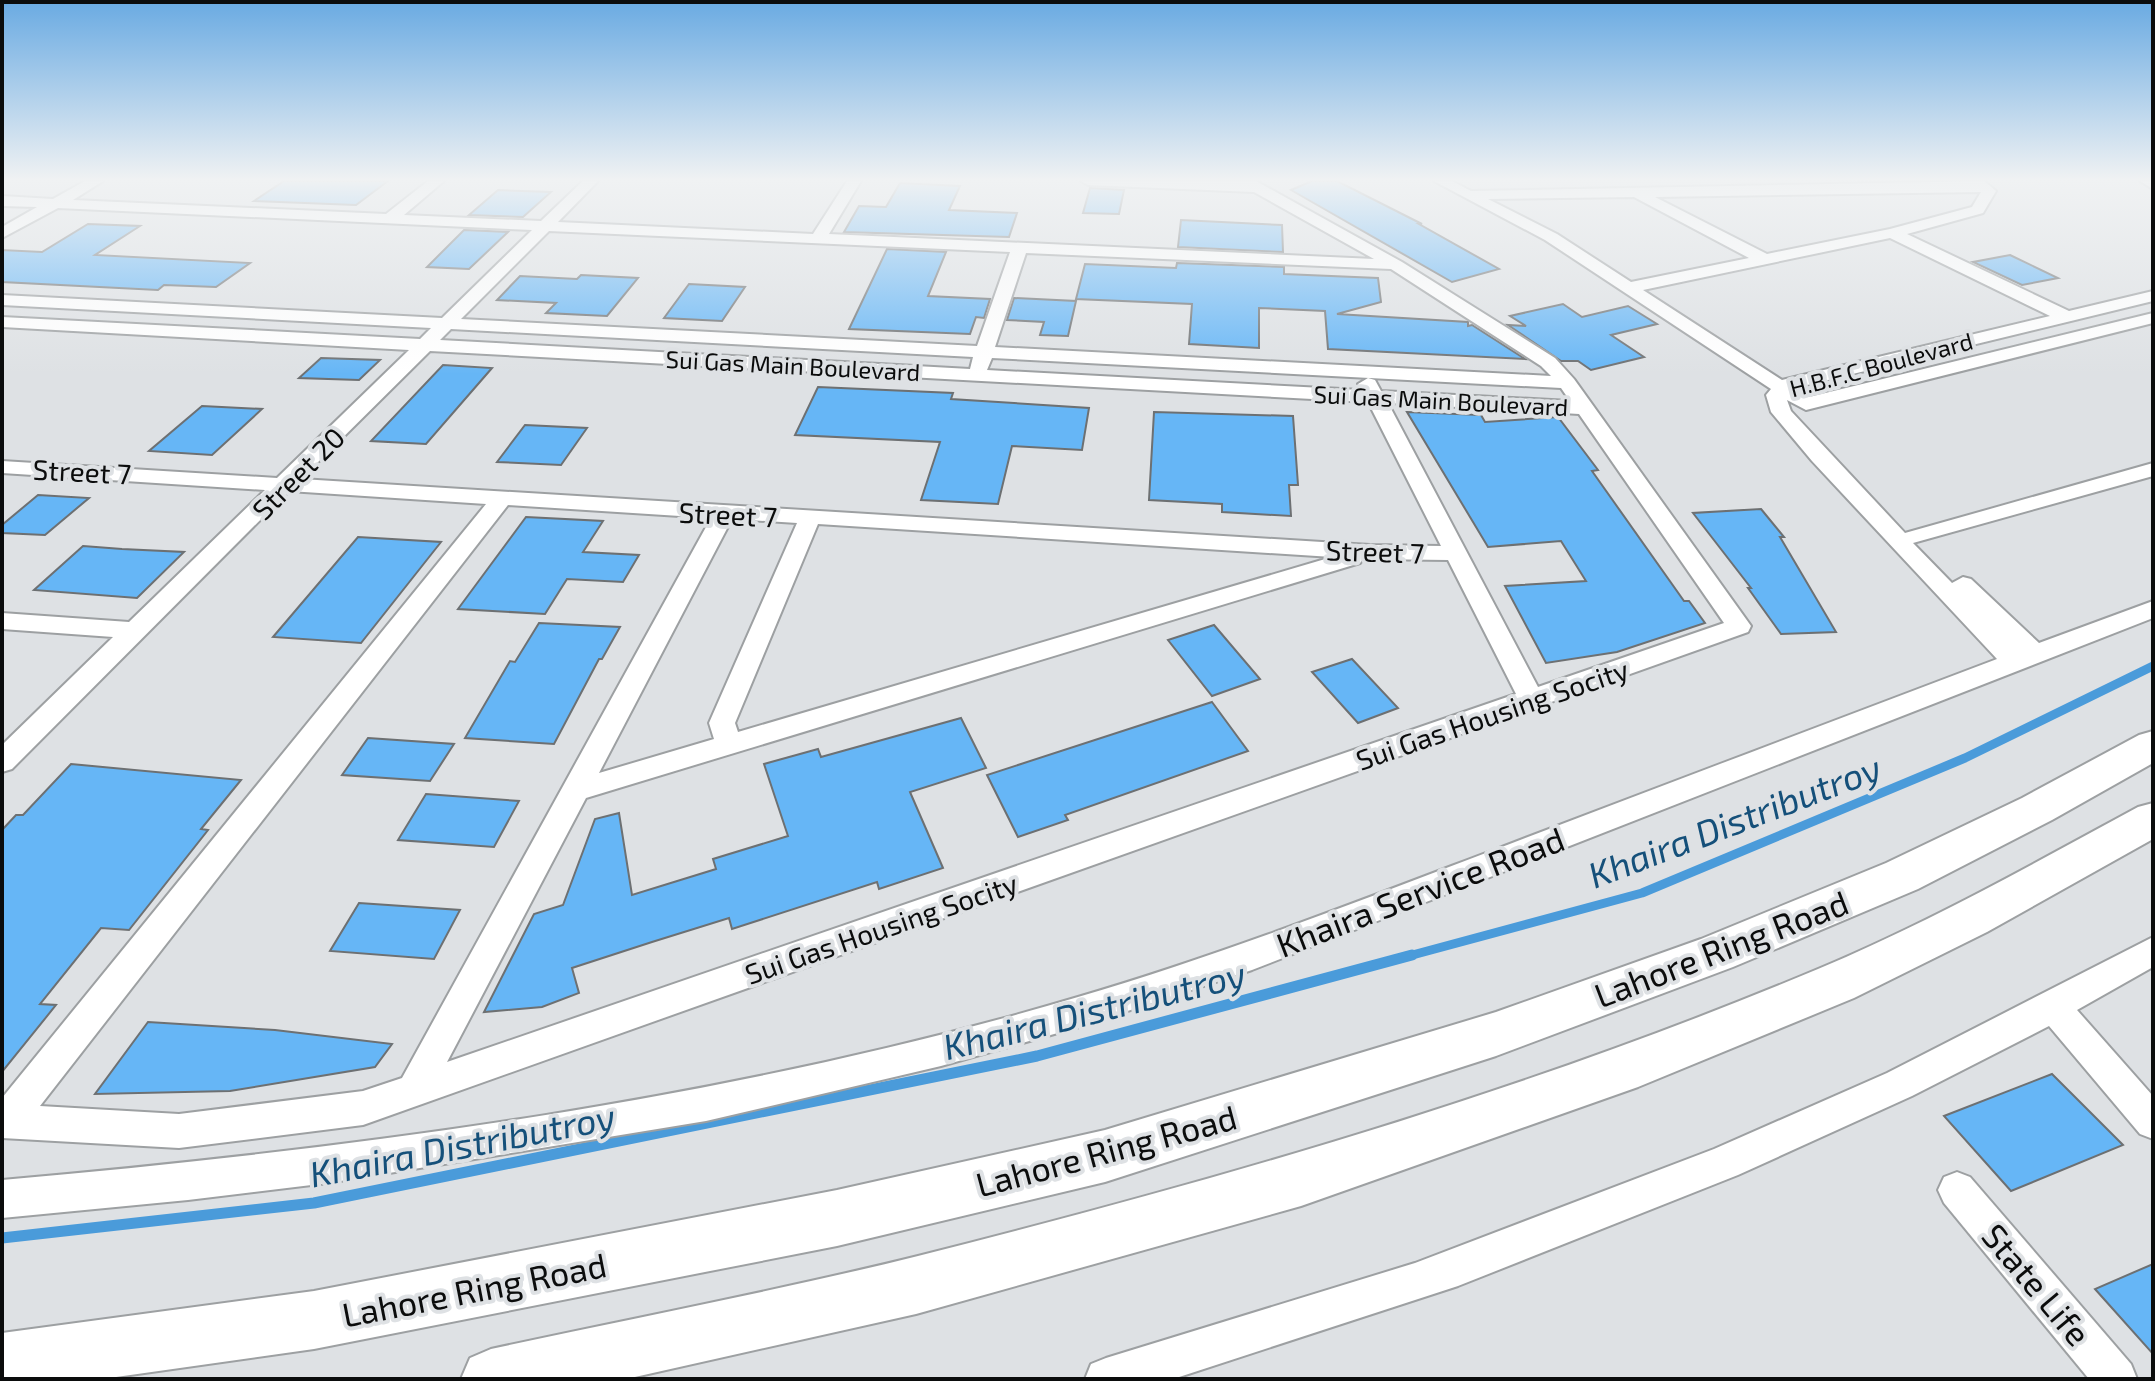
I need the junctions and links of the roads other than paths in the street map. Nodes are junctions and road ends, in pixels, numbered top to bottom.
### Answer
1 (527, 245) edge
2 (989, 245) edge
3 (1361, 245) edge
4 (1564, 245) edge
5 (1738, 245) edge
6 (1834, 245) edge
7 (1918, 245) edge
8 (1020, 247) junction
9 (1766, 260) junction
10 (1396, 265) junction
11 (1628, 288) junction
12 (2153, 296) edge
13 (2, 300) edge
14 (39, 302) junction
15 (2125, 303) junction
16 (2067, 317) junction
17 (2153, 317) edge
18 (6, 322) edge
19 (449, 323) junction
20 (426, 345) junction
21 (983, 353) junction
22 (1363, 374) junction
23 (977, 375) junction
24 (1567, 383) junction
25 (1780, 389) junction
26 (1372, 395) junction
27 (1806, 404) junction
28 (1585, 408) junction
29 (2, 467) edge
30 (2153, 469) edge
31 (287, 484) junction
32 (501, 499) junction
33 (724, 514) junction
34 (810, 518) junction
35 (1914, 536) junction
36 (1370, 552) junction
37 (1455, 553) junction
38 (2153, 609) edge
39 (2, 621) edge
40 (137, 631) junction
41 (2025, 658) junction
42 (1532, 700) junction
43 (729, 744) junction
44 (2153, 745) edge
45 (2, 762) edge
46 (578, 790) junction
47 (2153, 819) edge
48 (2153, 951) edge
49 (2055, 1009) junction
50 (413, 1092) junction
51 (4, 1121) edge
52 (2153, 1122) edge
53 (1957, 1190) dead end
54 (2, 1199) edge
55 (2, 1363) edge
56 (491, 1379) edge
57 (1106, 1379) edge
58 (2116, 1379) edge

1 - 19 street, Street 20
2 - 8 street
3 - 10 street
4 - 11 street
5 - 9 street
6 - 9 street
7 - 16 street
8 - 10 street
8 - 21 street
9 - 11 street
10 - 24 street
11 - 25 street
12 - 15 street, H.B.F.C Boulevard
13 - 14 street, Sui Gas Main Boulevard
14 - 18 street
14 - 19 street, Sui Gas Main Boulevard
15 - 16 street, H.B.F.C Boulevard
15 - 17 street
16 - 25 street, H.B.F.C Boulevard
17 - 27 street, H.B.F.C Boulevard
18 - 20 street, Sui Gas Main Boulevard
19 - 20 street, Street 20
19 - 21 street, Sui Gas Main Boulevard
20 - 23 street, Sui Gas Main Boulevard
20 - 31 street, Street 20
21 - 22 street, Sui Gas Main Boulevard
21 - 23 street
22 - 24 street, Sui Gas Main Boulevard
22 - 26 street
23 - 26 street, Sui Gas Main Boulevard
24 - 28 street
25 - 27 street
25 - 41 street, H.B.F.C Boulevard
26 - 28 street, Sui Gas Main Boulevard
26 - 37 street
27 - 35 street, H.B.F.C Boulevard
28 - 42 street, Sui Gas Housing Socity
29 - 31 street, Street 7
30 - 35 street
31 - 32 street, Street 7
31 - 40 street, Street 20
32 - 33 street, Street 7
32 - 51 street
33 - 34 street, Street 7
33 - 46 street
34 - 36 street, Street 7
34 - 43 street
35 - 41 street, H.B.F.C Boulevard
36 - 37 street, Street 7
36 - 43 street
37 - 42 street
38 - 41 street, Khaira Service Road
39 - 40 street
40 - 45 street, Street 20
41 - 54 street, Khaira Service Road
42 - 50 street, Sui Gas Housing Socity
43 - 46 street
44 - 55 highway, Lahore Ring Road
46 - 50 street
47 - 56 highway
48 - 49 street
49 - 52 street
49 - 57 street
50 - 51 street, Sui Gas Housing Socity
53 - 58 street, State Life

